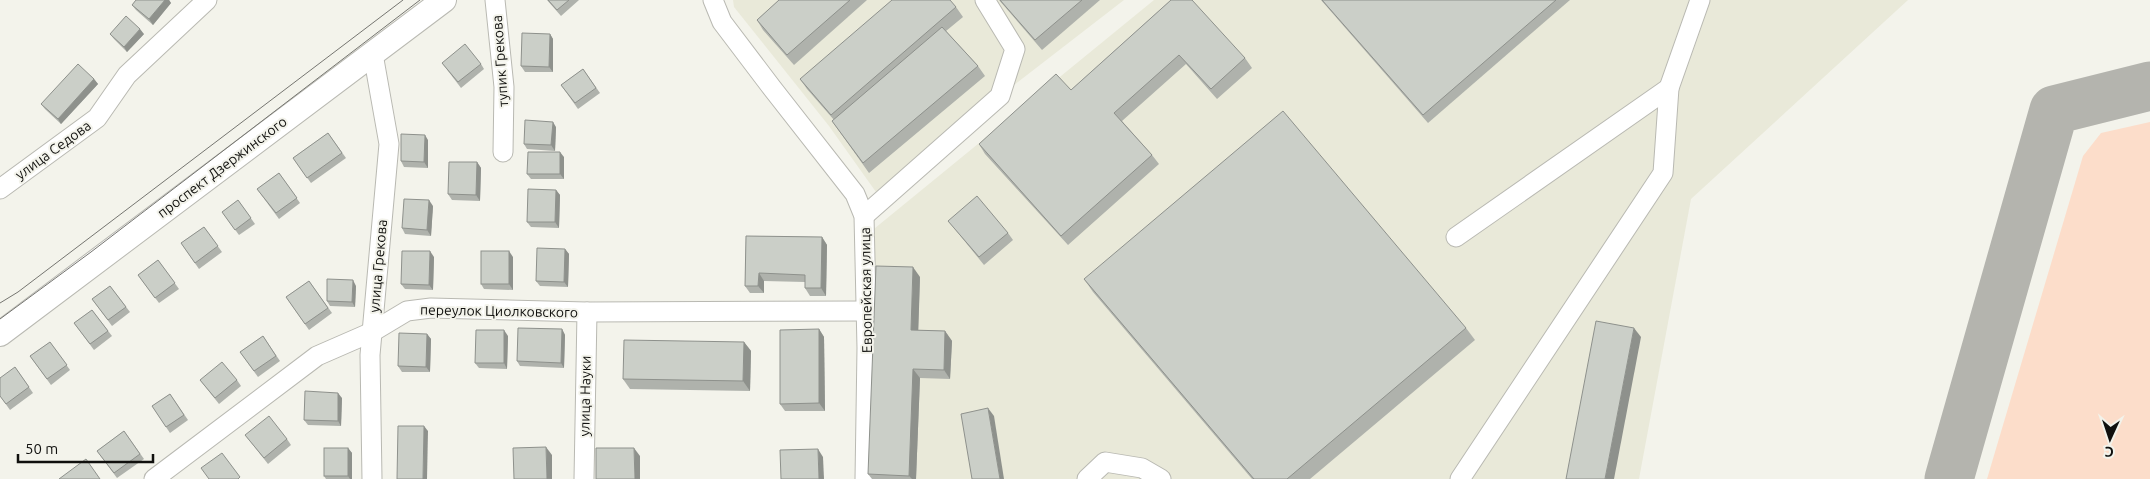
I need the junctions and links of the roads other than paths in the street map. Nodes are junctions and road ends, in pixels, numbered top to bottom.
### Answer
1 (207, 0) edge
2 (444, 0) edge
3 (495, 0) edge
4 (713, 0) edge
5 (986, 0) edge
6 (1700, 0) edge
7 (373, 54) junction
8 (1669, 88) junction
9 (503, 152) dead end
10 (0, 189) edge
11 (864, 216) junction
12 (1456, 237) dead end
13 (866, 310) junction
14 (587, 312) junction
15 (372, 332) junction
16 (0, 334) edge
17 (154, 479) edge
18 (372, 479) edge
19 (584, 479) edge
20 (865, 479) edge
21 (1087, 479) edge
22 (1162, 479) edge
23 (1460, 479) edge

1 - 10 street, улица Седова
2 - 7 main road, проспект Дзержинского
3 - 9 street, тупик Грекова
4 - 11 street, Европейская улица
5 - 11 street
6 - 8 street
7 - 15 street, улица Грекова
7 - 16 main road, проспект Дзержинского
8 - 12 street
8 - 23 street
11 - 13 street, Европейская улица
13 - 14 street, переулок Циолковского
13 - 20 street, Европейская улица
14 - 15 street, переулок Циолковского
14 - 19 street, улица Науки
15 - 17 street, переулок Циолковского
15 - 18 street, улица Грекова
21 - 22 street

